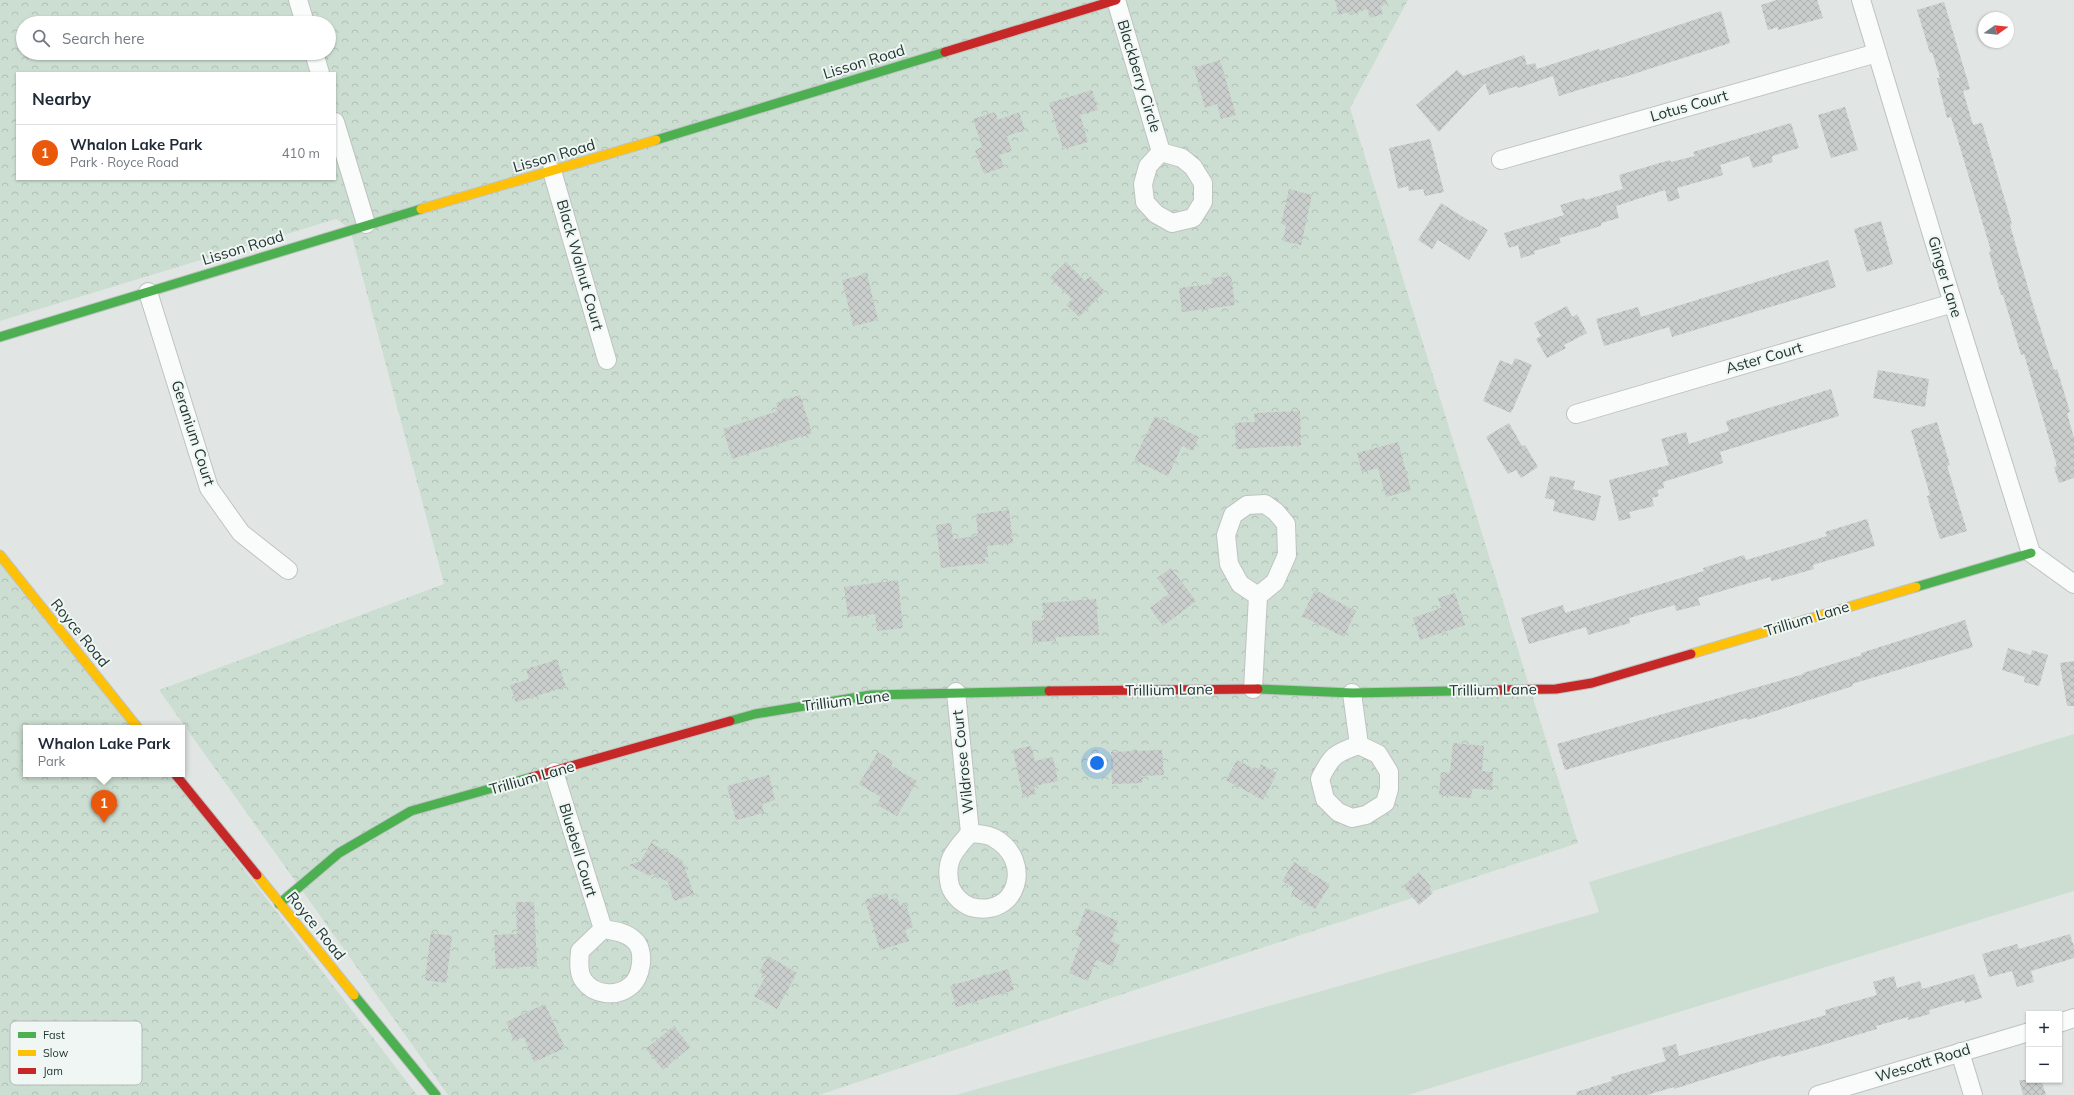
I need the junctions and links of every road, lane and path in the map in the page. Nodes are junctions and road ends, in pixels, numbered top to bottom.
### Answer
1 (298, 0) edge
2 (1116, 0) edge
3 (1861, 0) edge
4 (303, 16) edge
5 (1877, 53) junction
6 (316, 60) edge
7 (320, 72) edge
8 (336, 125) edge
9 (1161, 152) dead end
10 (1501, 160) dead end
11 (552, 171) junction
12 (366, 224) junction
13 (148, 292) junction
14 (1953, 303) junction
15 (0, 337) edge
16 (607, 360) dead end
17 (1576, 414) dead end
18 (2031, 552) junction
19 (0, 555) edge
20 (288, 570) dead end
21 (2074, 584) edge
22 (1258, 596) junction
23 (1253, 689) junction
24 (956, 692) junction
25 (1352, 693) junction
26 (136, 725) edge
27 (1359, 745) dead end
28 (554, 772) junction
29 (177, 777) edge
30 (970, 833) junction
31 (279, 904) junction
32 (603, 928) dead end
33 (2074, 1018) edge
34 (2062, 1022) edge
35 (2026, 1033) edge
36 (1960, 1052) junction
37 (436, 1095) edge
38 (1818, 1095) edge
39 (1973, 1095) edge

1 - 4 street
2 - 9 street, Blackberry Circle
2 - 11 street, Lisson Road
3 - 5 street, Ginger Lane
5 - 10 street, Lotus Court
5 - 14 street, Ginger Lane
6 - 7 street
8 - 12 street
11 - 12 street, Lisson Road
11 - 16 street, Black Walnut Court
12 - 13 street, Lisson Road
13 - 15 street, Lisson Road
13 - 20 street, Geranium Court
14 - 17 street, Aster Court
14 - 18 street, Ginger Lane
18 - 21 street
18 - 25 street, Trillium Lane
19 - 26 street, Royce Road
22 - 22 street
22 - 23 street
23 - 24 street, Trillium Lane
23 - 25 street, Trillium Lane
24 - 28 street, Trillium Lane
24 - 30 street, Wildrose Court
25 - 27 street
28 - 31 street, Trillium Lane
28 - 32 street, Bluebell Court
29 - 31 street, Royce Road
30 - 30 street, Wildrose Court
31 - 37 street, Royce Road
33 - 34 street
35 - 36 street, Wescott Road
36 - 38 street, Wescott Road
36 - 39 street

